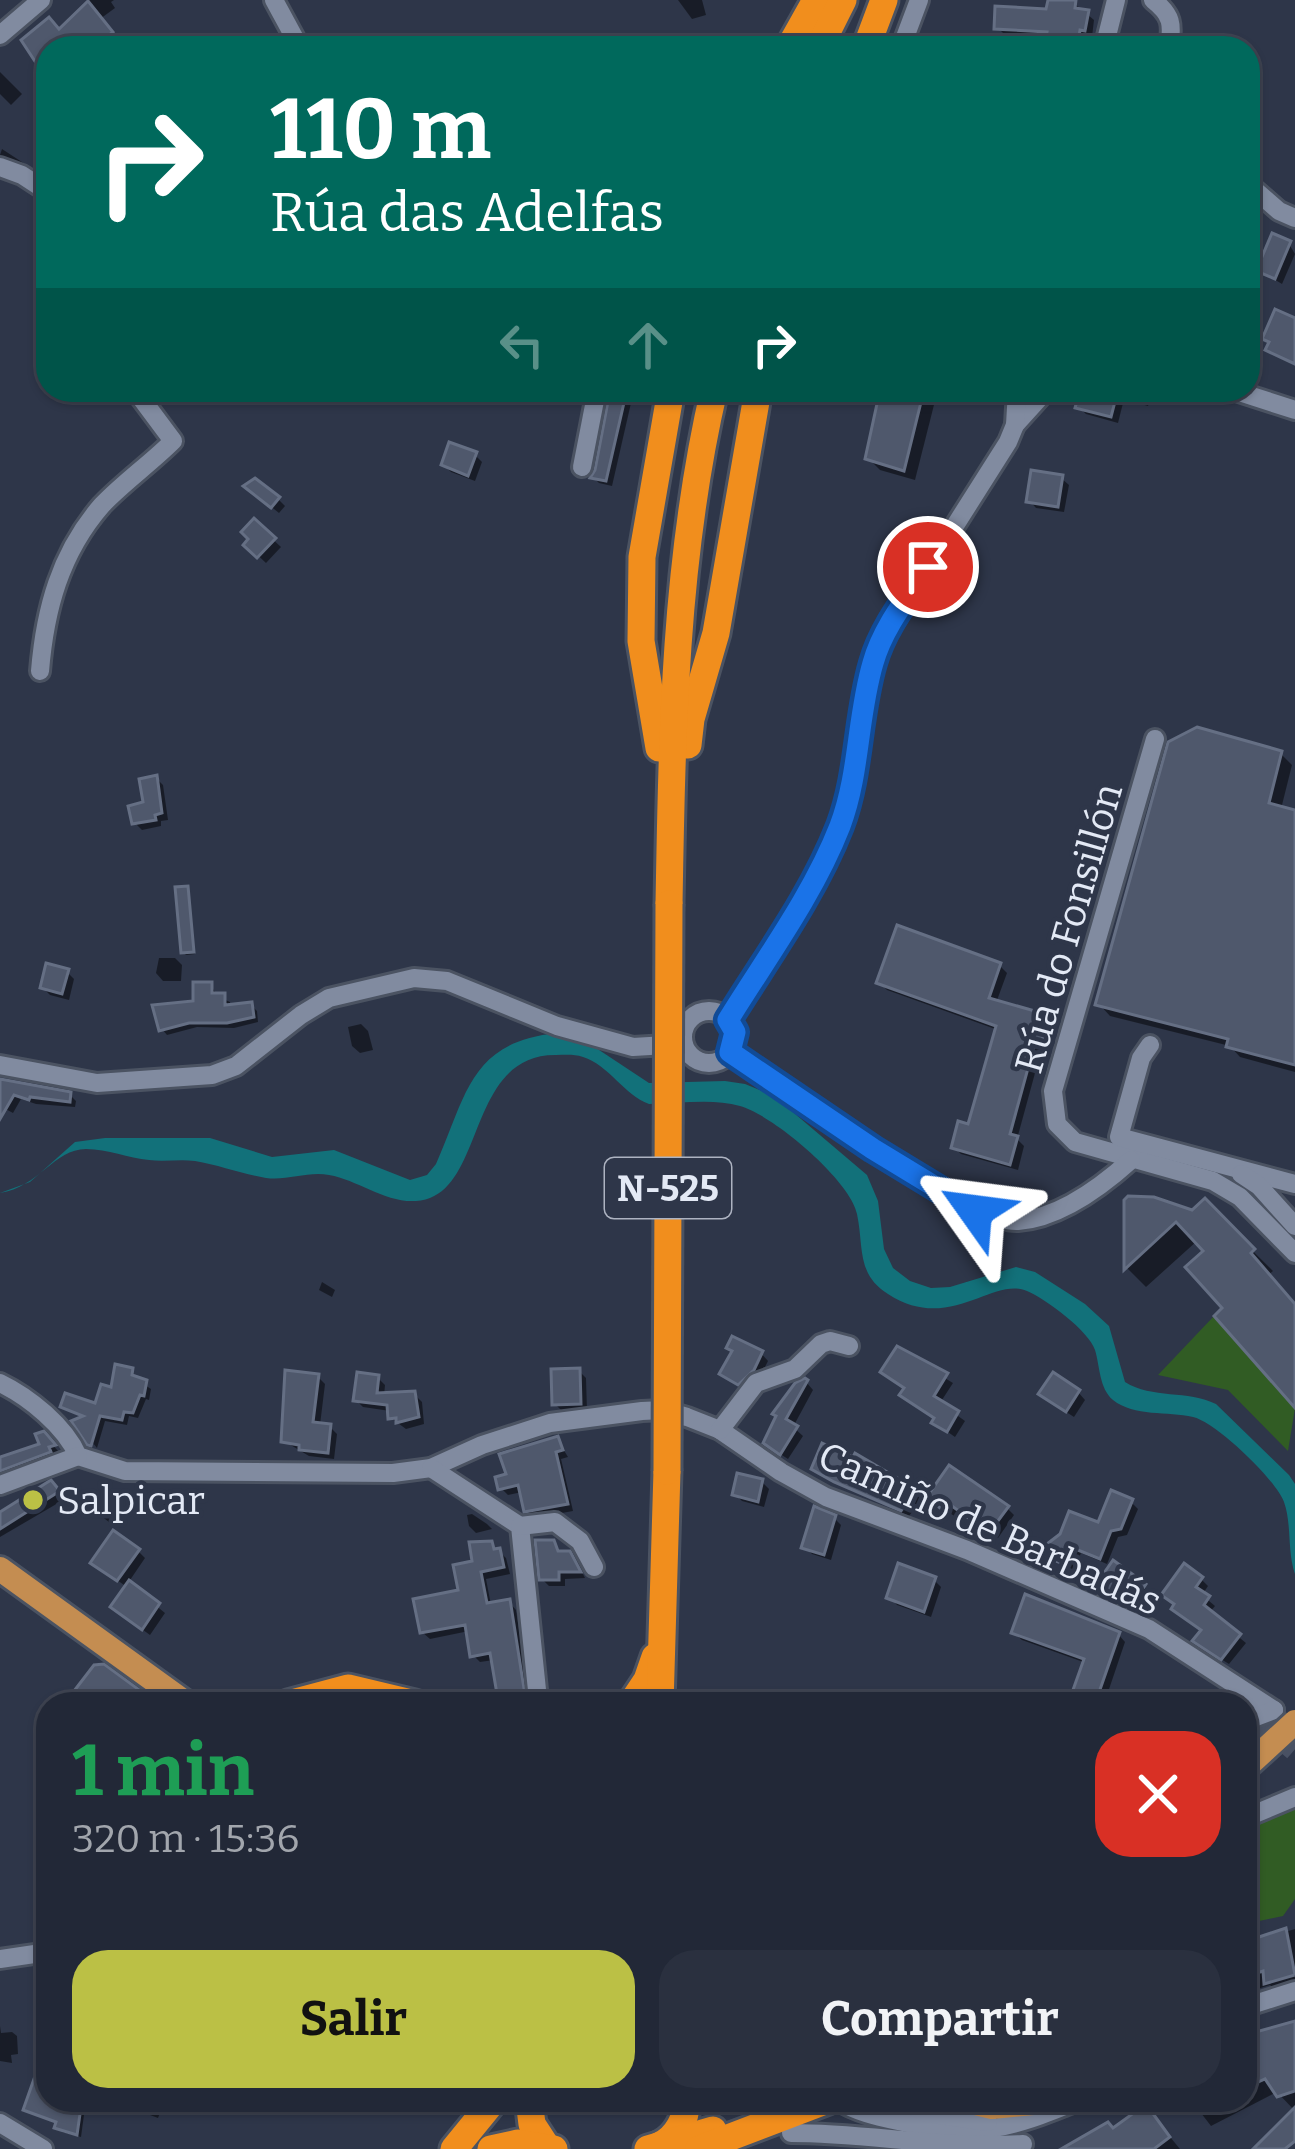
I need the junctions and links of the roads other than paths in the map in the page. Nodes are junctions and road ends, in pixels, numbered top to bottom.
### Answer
1 (41, 0) edge
2 (274, 0) edge
3 (816, 0) edge
4 (843, 0) edge
5 (884, 0) edge
6 (919, 0) edge
7 (1117, 0) edge
8 (1153, 0) edge
9 (0, 34) edge
10 (294, 36) edge
11 (795, 36) edge
12 (825, 36) edge
13 (870, 36) edge
14 (906, 36) edge
15 (1107, 36) edge
16 (1171, 36) edge
17 (0, 166) edge
18 (36, 184) edge
19 (1260, 195) edge
20 (1295, 218) edge
21 (1260, 399) edge
22 (145, 402) edge
23 (595, 402) edge
24 (669, 402) edge
25 (712, 402) edge
26 (756, 402) edge
27 (1018, 402) edge
28 (1040, 402) edge
29 (1295, 410) edge
30 (1015, 425) junction
31 (581, 467) dead end
32 (40, 671) dead end
33 (1155, 739) dead end
34 (670, 844) junction
35 (728, 1020) junction
36 (683, 1044) junction
37 (1150, 1045) dead end
38 (730, 1052) junction
39 (0, 1065) edge
40 (1131, 1160) junction
41 (1226, 1165) junction
42 (1295, 1184) edge
43 (1295, 1226) edge
44 (1295, 1253) edge
45 (849, 1346) dead end
46 (0, 1382) edge
47 (720, 1430) junction
48 (78, 1456) junction
49 (431, 1468) junction
50 (0, 1485) edge
51 (520, 1526) junction
52 (595, 1567) dead end
53 (0, 1569) edge
54 (663, 1630) junction
55 (1211, 1672) junction
56 (537, 1690) dead end
57 (172, 1692) edge
58 (333, 1692) edge
59 (366, 1692) edge
60 (640, 1692) edge
61 (660, 1692) edge
62 (1233, 1692) edge
63 (1233, 1692) edge
64 (1259, 1715) edge
65 (1284, 1738) edge
66 (1257, 1759) edge
67 (1295, 1797) edge
68 (1257, 1813) edge
69 (36, 1954) edge
70 (0, 1959) edge
71 (1295, 1990) edge
72 (1257, 2003) edge
73 (484, 2112) edge
74 (531, 2112) edge
75 (683, 2112) edge
76 (750, 2112) edge
77 (799, 2112) edge
78 (855, 2112) edge
79 (924, 2112) edge
80 (1059, 2112) edge
81 (0, 2122) edge
82 (791, 2133) dead end
83 (1020, 2134) junction
84 (815, 2141) edge
85 (550, 2147) edge
86 (926, 2148) edge
87 (43, 2149) edge
88 (454, 2149) edge
89 (491, 2149) edge
90 (649, 2149) edge
91 (699, 2149) edge

1 - 9 street
2 - 10 street
3 - 11 highway
4 - 12 highway
5 - 13 highway
6 - 14 street
7 - 15 street
8 - 16 street
17 - 18 street
19 - 20 street
21 - 29 street
22 - 32 street
23 - 31 street
24 - 34 highway
25 - 34 highway, N-525
26 - 34 highway
27 - 30 street
28 - 30 street
30 - 35 street
33 - 40 street, Rúa do Fonsillón
34 - 54 highway, N-525, bridge
35 - 36 street
35 - 38 street
36 - 38 street
36 - 39 street
37 - 41 street
38 - 40 street
40 - 44 street, Rúa do Fonsillón
41 - 42 street
41 - 43 street
45 - 47 street
46 - 48 street
47 - 49 street, Camiño de Barbadás
47 - 55 street, Camiño de Barbadás
48 - 49 street, Camiño de Barbadás
48 - 50 street
49 - 51 street
51 - 52 street
51 - 56 street
53 - 57 main road
54 - 60 highway
54 - 61 highway, N-525
55 - 62 street, Camiño de Barbadás
55 - 63 street, Camiño de Barbadás
58 - 59 highway
64 - 65 main road, bridge
65 - 66 main road, bridge
67 - 68 street
69 - 70 street
71 - 72 street
73 - 88 highway
74 - 85 highway
75 - 90 highway
76 - 90 highway
77 - 91 highway
78 - 83 street
79 - 83 street
80 - 83 street
81 - 87 street
82 - 84 street
83 - 86 street
84 - 86 street
85 - 89 highway

